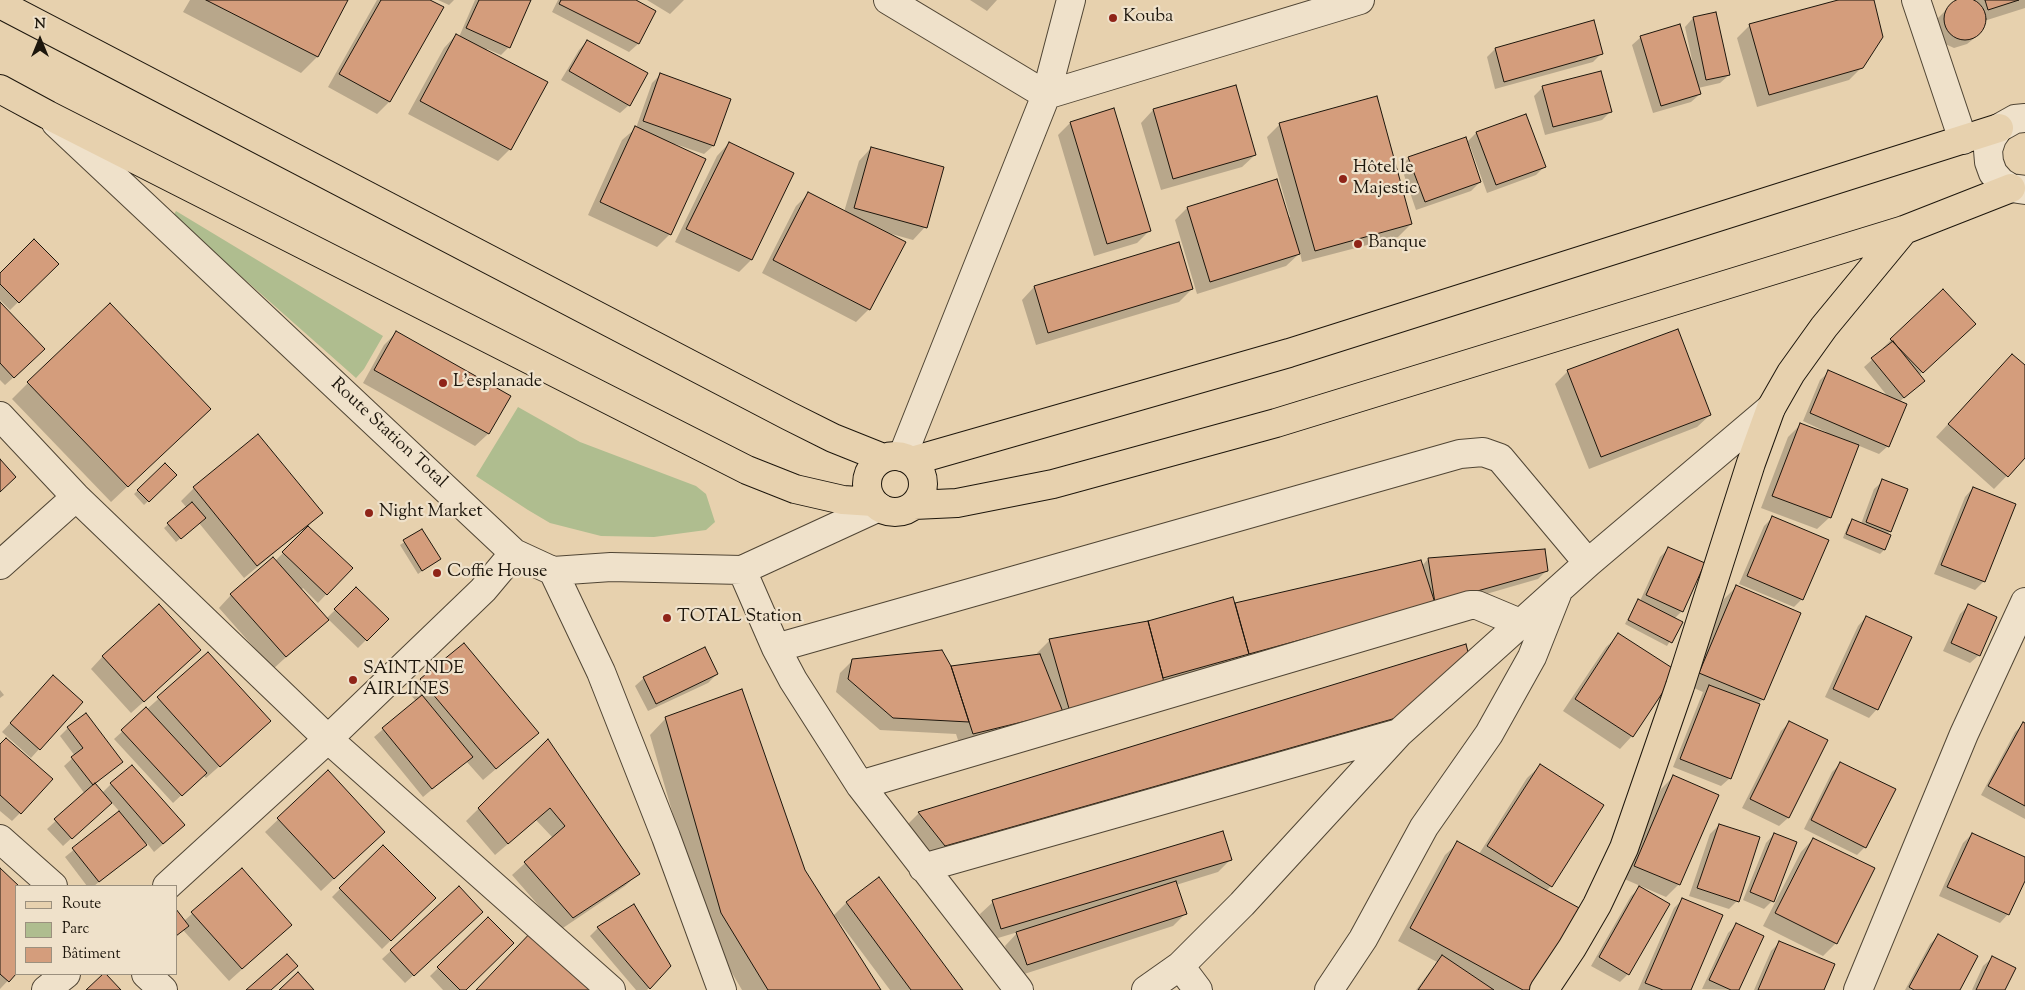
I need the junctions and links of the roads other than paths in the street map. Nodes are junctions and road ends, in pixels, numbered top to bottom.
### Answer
1 (888, 0) edge
2 (1071, 0) edge
3 (1360, 0) edge
4 (1916, 0) edge
5 (0, 4) edge
6 (0, 89) edge
7 (1046, 95) junction
8 (48, 115) junction
9 (2025, 118) edge
10 (1999, 128) junction
11 (1963, 140) junction
12 (2018, 189) edge
13 (1904, 230) junction
14 (1771, 408) junction
15 (0, 416) edge
16 (899, 459) junction
17 (76, 497) junction
18 (876, 504) junction
19 (914, 505) junction
20 (514, 553) junction
21 (1588, 563) junction
22 (0, 565) edge
23 (742, 570) junction
24 (554, 571) junction
25 (1560, 588) junction
26 (2025, 602) edge
27 (1520, 623) junction
28 (776, 648) junction
29 (1399, 733) junction
30 (328, 739) junction
31 (860, 785) junction
32 (0, 839) edge
33 (923, 868) junction
34 (52, 885) edge
35 (168, 885) edge
36 (1180, 966) junction
37 (65, 975) edge
38 (147, 975) edge
39 (717, 988) edge
40 (46, 990) edge
41 (163, 990) edge
42 (611, 990) edge
43 (1019, 990) edge
44 (1146, 990) edge
45 (1198, 990) edge
46 (1330, 990) edge
47 (1544, 990) edge
48 (1858, 990) edge

1 - 7 street
2 - 7 street
3 - 7 street
4 - 11 street
5 - 16 main road
6 - 8 main road
7 - 16 street
8 - 18 main road
8 - 20 street, Route Station Total
9 - 10 street
10 - 11 main road
10 - 12 street
11 - 16 main road
12 - 13 main road
13 - 14 main road
13 - 19 main road
14 - 21 street
14 - 47 main road
15 - 17 street
16 - 18 main road
16 - 19 main road
17 - 22 street
17 - 30 street
18 - 19 main road
18 - 23 street, Route Station Total
20 - 24 street, Route Station Total
20 - 30 street
21 - 25 street
21 - 28 street
23 - 24 street, Route Station Total
23 - 28 street
24 - 39 street
25 - 27 street
25 - 46 street
26 - 48 street
27 - 29 street
27 - 31 street
28 - 31 street
29 - 33 street
29 - 36 street
30 - 35 street
30 - 42 street
31 - 33 street
32 - 34 street
33 - 43 street
36 - 44 street
36 - 45 street
37 - 40 street
38 - 41 street

